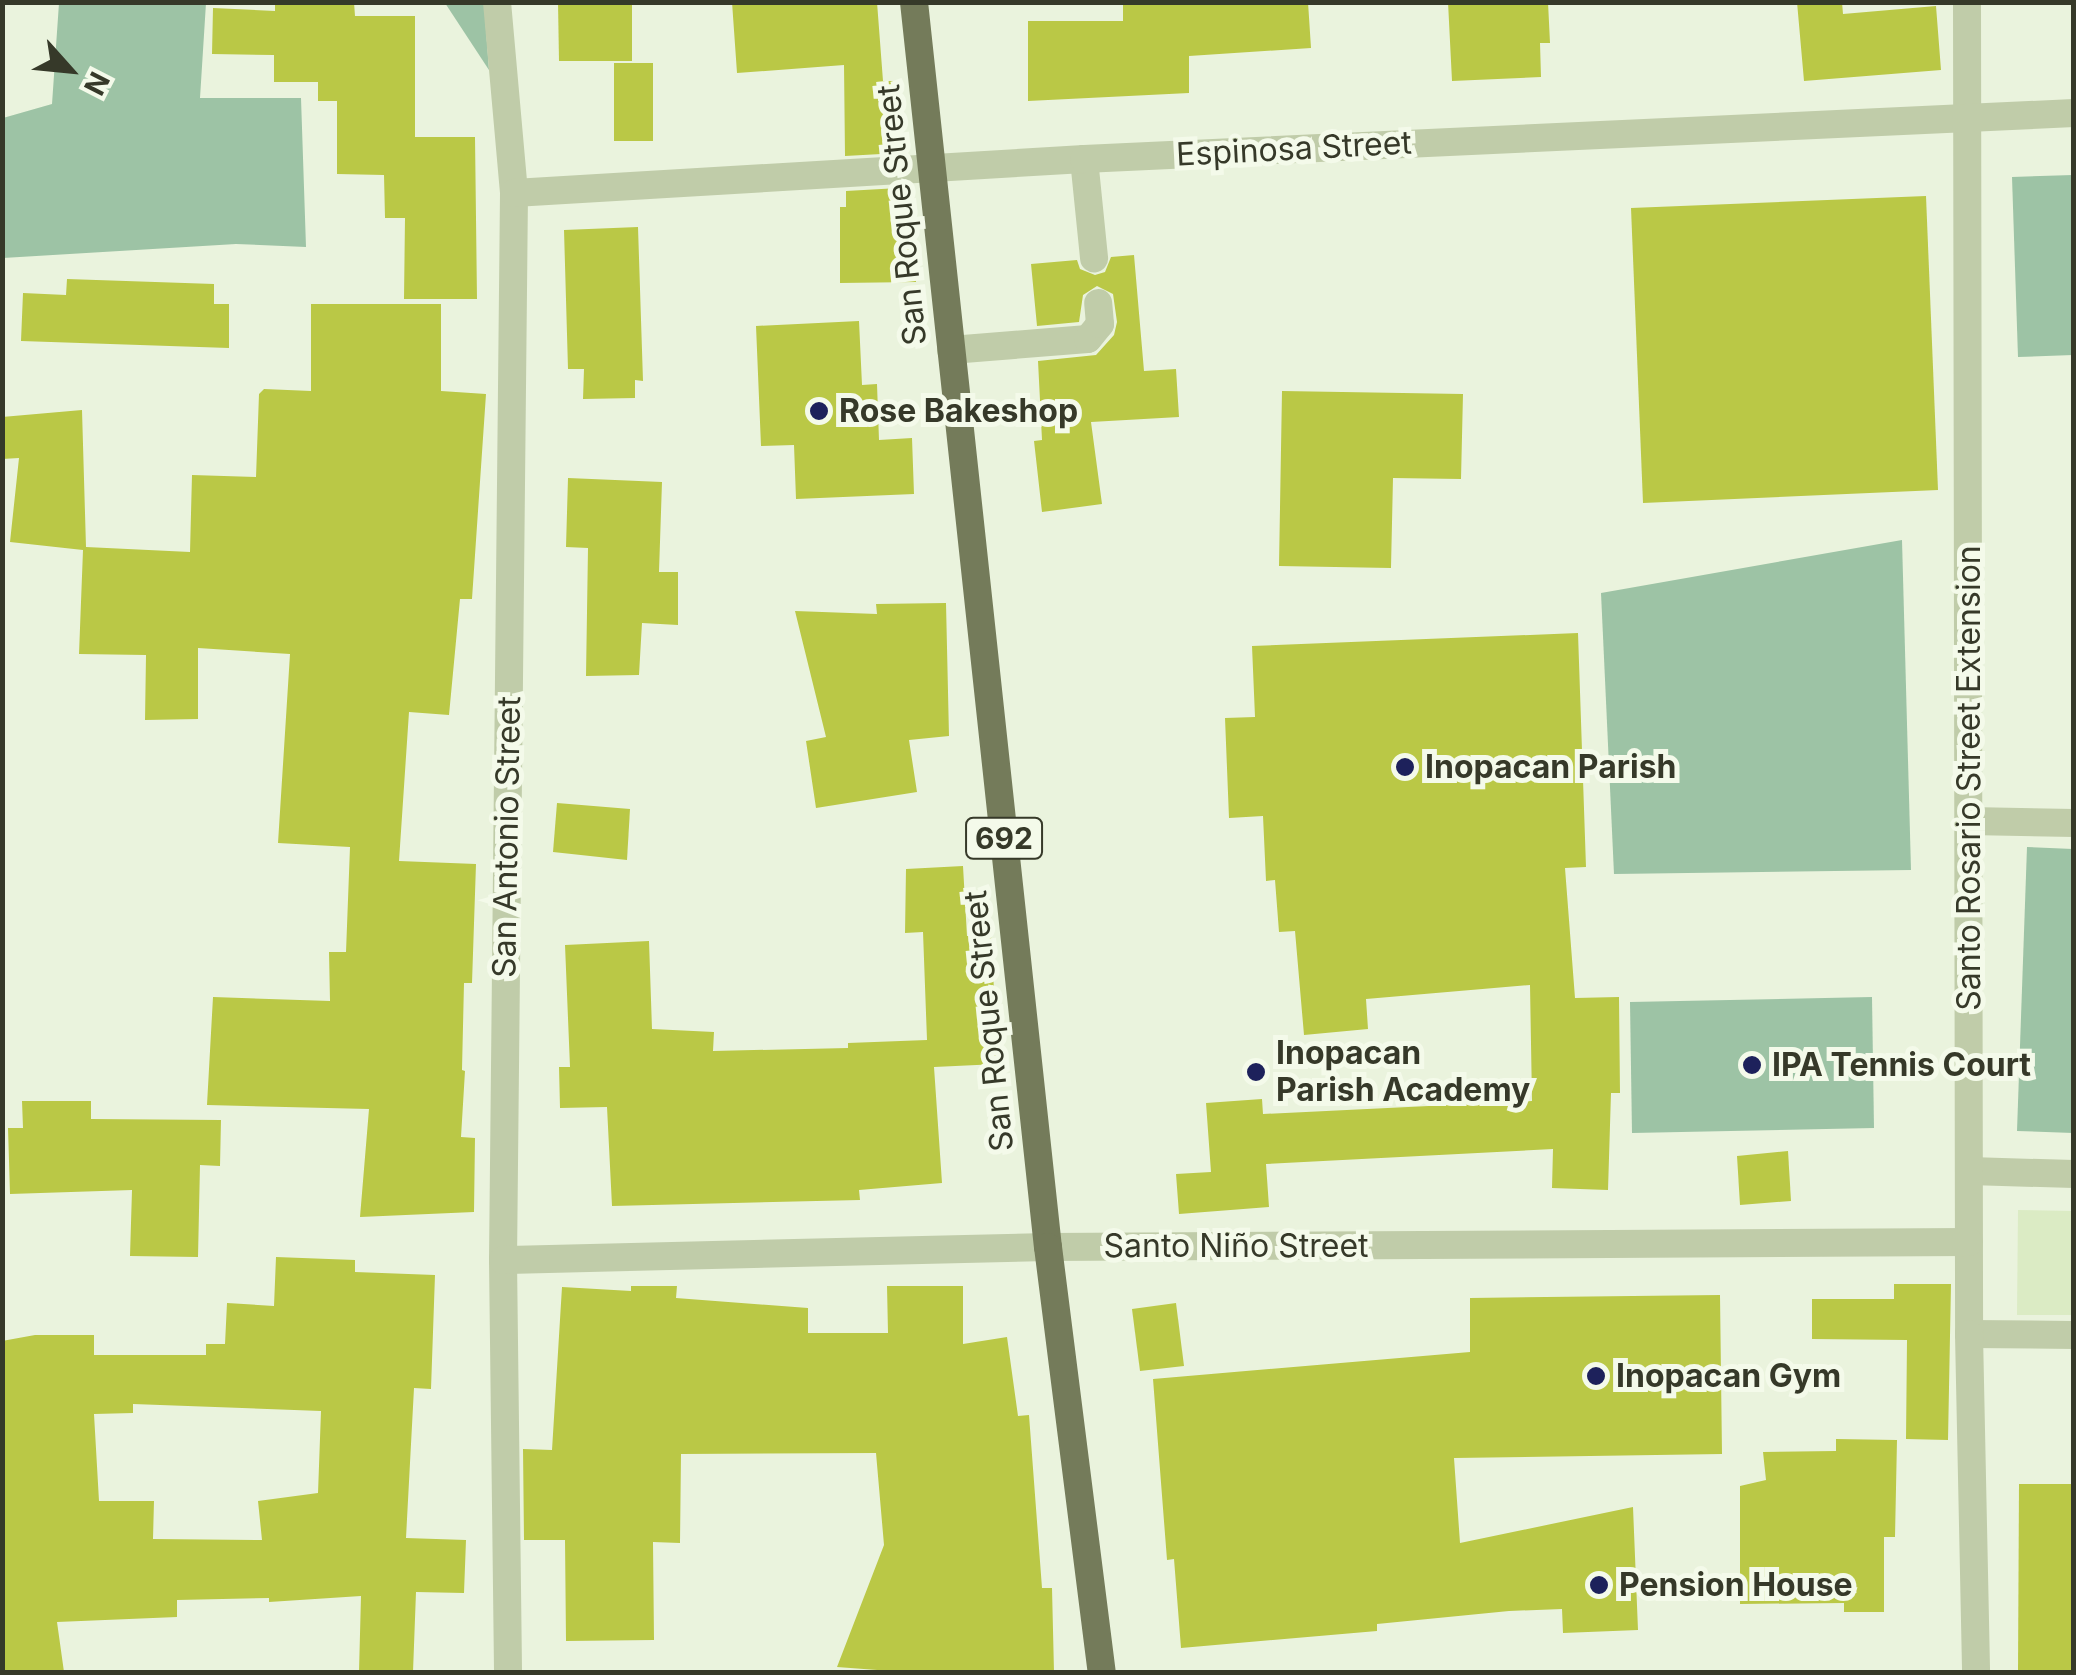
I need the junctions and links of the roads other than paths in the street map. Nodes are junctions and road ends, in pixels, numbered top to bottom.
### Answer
1 (498, 2) edge
2 (914, 2) edge
3 (1967, 2) edge
4 (2074, 113) edge
5 (1968, 115) junction
6 (1084, 160) junction
7 (932, 168) junction
8 (514, 193) junction
9 (1094, 258) dead end
10 (1098, 303) dead end
11 (951, 350) junction
12 (1969, 821) junction
13 (2074, 823) edge
14 (1970, 1171) junction
15 (2074, 1174) edge
16 (1969, 1242) junction
17 (1048, 1248) junction
18 (503, 1260) junction
19 (1969, 1334) junction
20 (2074, 1335) edge
21 (508, 1672) edge
22 (1102, 1672) edge
23 (1976, 1672) edge

1 - 8 street, San Antonio Street
2 - 7 main road, San Roque Street / 692
3 - 5 street, Santo Rosario Street Extension
4 - 5 street, Espinosa Street
5 - 6 street, Espinosa Street
5 - 12 street, Santo Rosario Street Extension
6 - 7 street, Espinosa Street
6 - 9 street
7 - 8 street, Espinosa Street
7 - 11 main road, San Roque Street / 692
8 - 18 street, San Antonio Street
10 - 11 street
11 - 17 main road, San Roque Street / 692
12 - 13 street
12 - 14 street, Santo Rosario Street Extension
14 - 15 street
14 - 16 street, Santo Rosario Street Extension
16 - 17 street, Santo Niño Street
16 - 19 street, Santo Rosario Street Extension
17 - 18 street, Santo Niño Street
17 - 22 main road, San Roque Street / 692
18 - 21 street, San Antonio Street
19 - 20 street
19 - 23 street, Santo Rosario Street Extension

